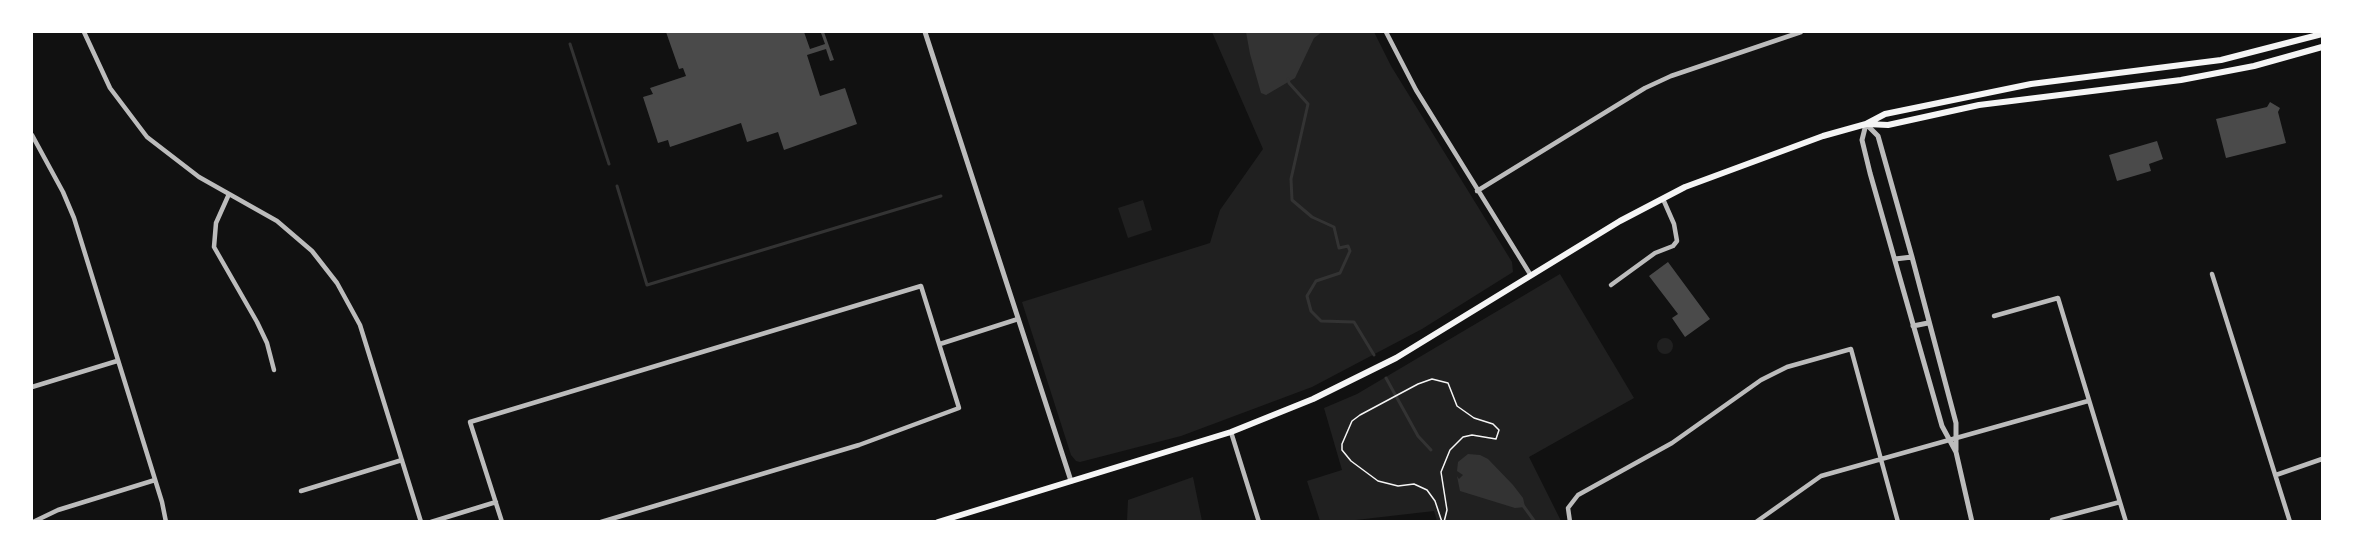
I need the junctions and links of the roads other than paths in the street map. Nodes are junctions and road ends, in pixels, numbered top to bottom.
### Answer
1 (84, 32) edge
2 (925, 32) edge
3 (1386, 32) edge
4 (1801, 32) edge
5 (2322, 34) edge
6 (2322, 47) edge
7 (1866, 124) junction
8 (32, 135) edge
9 (1477, 191) junction
10 (229, 194) junction
11 (1663, 199) junction
12 (1912, 257) junction
13 (1895, 259) junction
14 (1530, 274) junction
15 (2212, 274) dead end
16 (1611, 285) dead end
17 (1994, 316) dead end
18 (1018, 319) junction
19 (1928, 323) junction
20 (1913, 326) junction
21 (940, 344) junction
22 (117, 361) junction
23 (274, 370) dead end
24 (32, 387) edge
25 (2088, 401) junction
26 (1231, 432) junction
27 (1957, 437) junction
28 (1949, 439) junction
29 (1956, 452) junction
30 (1881, 458) junction
31 (2322, 459) edge
32 (402, 460) junction
33 (2276, 475) junction
34 (155, 480) junction
35 (1071, 481) junction
36 (301, 491) dead end
37 (496, 502) junction
38 (2120, 502) junction
39 (2052, 520) dead end
40 (33, 522) edge
41 (166, 522) edge
42 (421, 522) edge
43 (431, 522) edge
44 (502, 522) edge
45 (601, 522) edge
46 (938, 522) edge
47 (1259, 522) edge
48 (1570, 522) edge
49 (1756, 522) edge
50 (1898, 522) edge
51 (1972, 522) edge
52 (2126, 522) edge
53 (2290, 522) edge

1 - 10 street
2 - 18 street
3 - 9 street
4 - 9 street
5 - 7 main road
6 - 7 main road
7 - 11 main road
7 - 12 street
7 - 13 street
8 - 22 street
9 - 14 street
10 - 23 street
10 - 32 street
11 - 14 main road
11 - 16 street
12 - 13 street
12 - 19 street
13 - 20 street
14 - 26 main road
15 - 33 street
17 - 25 street
18 - 21 street
18 - 35 street
19 - 20 street
19 - 27 street
20 - 28 street
21 - 37 street
21 - 45 street
22 - 24 street
22 - 34 street
25 - 27 street
25 - 38 street
26 - 35 main road
26 - 47 street
27 - 28 street
27 - 29 street
28 - 29 street
28 - 30 street
29 - 51 street
30 - 48 street
30 - 49 street
30 - 50 street
31 - 33 street
32 - 36 street
32 - 42 street
33 - 53 street
34 - 40 street
34 - 41 street
35 - 46 main road
37 - 43 street
37 - 44 street
38 - 39 street
38 - 52 street

